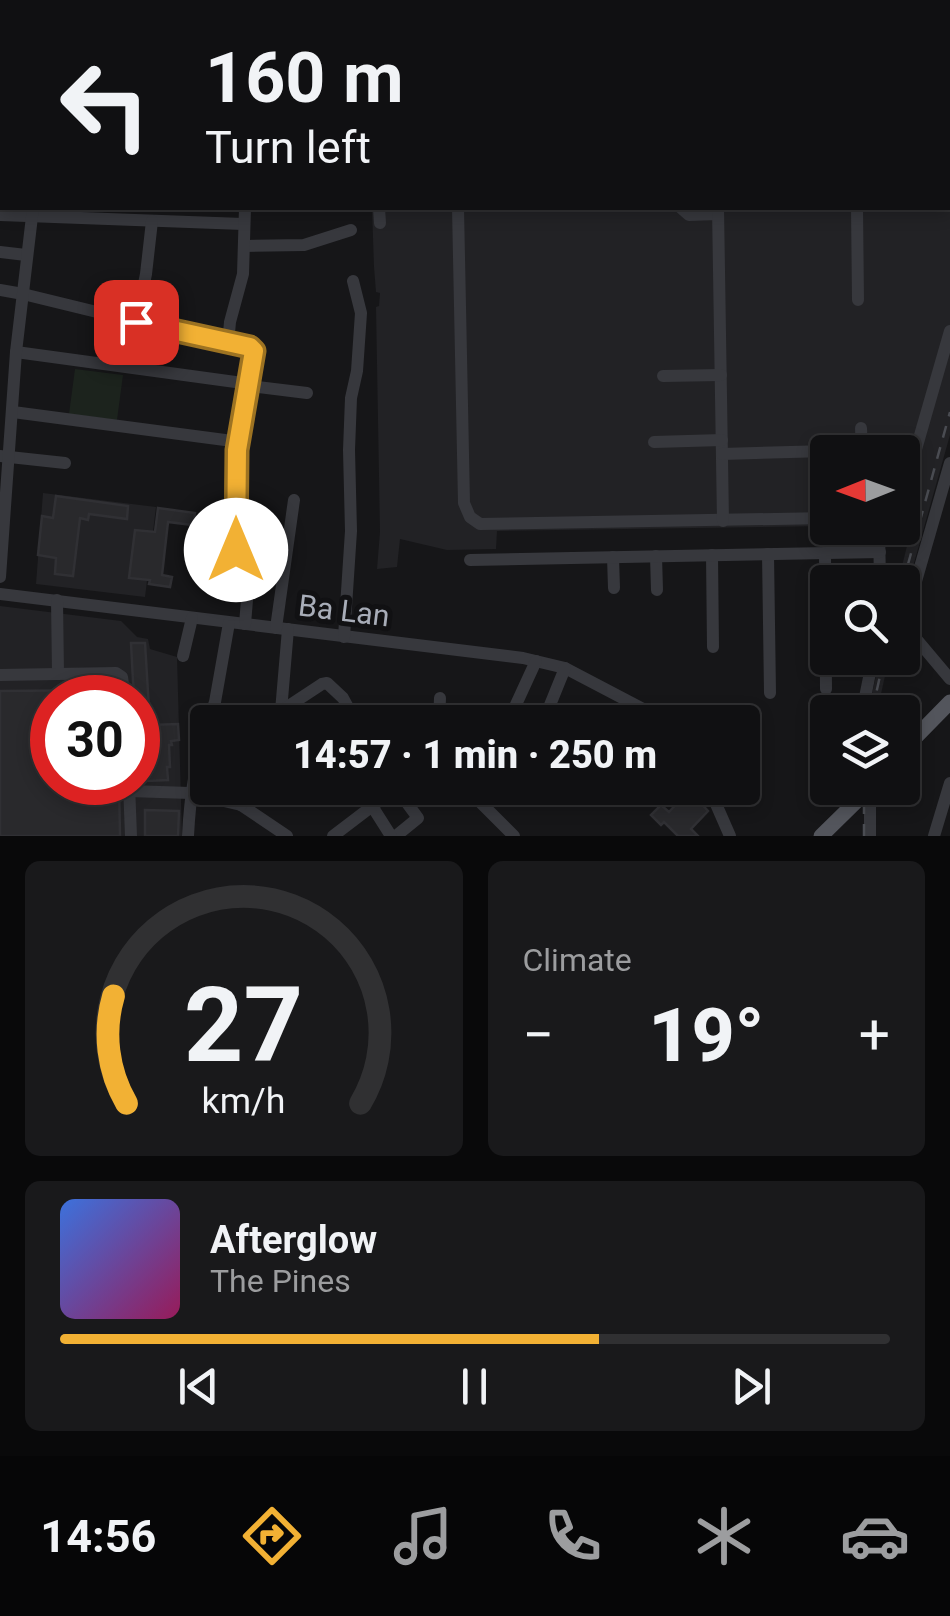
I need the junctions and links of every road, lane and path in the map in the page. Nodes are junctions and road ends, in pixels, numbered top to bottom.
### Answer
1 (245, 210) edge
2 (458, 210) edge
3 (683, 210) edge
4 (857, 210) edge
5 (718, 211) edge
6 (33, 212) edge
7 (0, 215) edge
8 (152, 221) junction
9 (243, 224) junction
10 (351, 230) dead end
11 (244, 246) junction
12 (0, 252) edge
13 (26, 255) junction
14 (353, 280) dead end
15 (0, 290) edge
16 (23, 294) junction
17 (858, 300) dead end
18 (136, 322) junction
19 (950, 331) edge
20 (0, 333) edge
21 (18, 336) junction
22 (228, 344) junction
23 (16, 352) junction
24 (720, 375) junction
25 (663, 376) dead end
26 (250, 385) junction
27 (7, 392) edge
28 (307, 393) dead end
29 (13, 412) junction
30 (861, 428) dead end
31 (861, 435) edge
32 (920, 435) edge
33 (240, 442) junction
34 (654, 442) dead end
35 (722, 447) junction
36 (810, 449) edge
37 (4, 457) edge
38 (65, 463) dead end
39 (950, 463) edge
40 (294, 500) dead end
41 (810, 519) edge
42 (723, 521) junction
43 (2, 527) edge
44 (880, 545) edge
45 (880, 552) junction
46 (825, 553) junction
47 (768, 554) junction
48 (712, 555) junction
49 (656, 556) junction
50 (613, 557) junction
51 (470, 560) dead end
52 (880, 565) edge
53 (920, 565) edge
54 (0, 577) edge
55 (614, 588) dead end
56 (657, 590) dead end
57 (0, 594) edge
58 (57, 600) junction
59 (192, 618) junction
60 (229, 623) junction
61 (245, 624) junction
62 (282, 629) junction
63 (344, 636) junction
64 (920, 643) edge
65 (713, 647) dead end
66 (183, 656) dead end
67 (536, 661) junction
68 (565, 668) junction
69 (58, 673) junction
70 (0, 675) edge
71 (118, 675) edge
72 (950, 679) edge
73 (826, 690) dead end
74 (770, 693) dead end
75 (440, 698) dead end
76 (950, 702) edge
77 (214, 705) edge
78 (285, 705) edge
79 (298, 705) edge
80 (347, 705) edge
81 (440, 705) edge
82 (516, 705) edge
83 (550, 705) edge
84 (633, 705) edge
85 (920, 732) edge
86 (950, 784) edge
87 (160, 790) edge
88 (190, 793) joint
89 (129, 805) edge
90 (240, 805) edge
91 (409, 805) edge
92 (483, 805) edge
93 (716, 805) edge
94 (850, 805) edge
95 (870, 805) edge
96 (372, 806) joint
97 (839, 829) edge
98 (130, 836) edge
99 (188, 836) edge
100 (288, 836) edge
101 (333, 836) edge
102 (394, 836) edge
103 (514, 836) edge
104 (730, 836) edge
105 (821, 836) edge
106 (870, 836) edge
107 (934, 836) edge

1 - 9 street
2 - 42 street
3 - 5 street
4 - 17 street
5 - 24 street
6 - 7 street
6 - 8 street
6 - 13 street
8 - 9 street
8 - 18 street
9 - 11 street
10 - 11 street
11 - 22 street
12 - 13 street
13 - 16 street
14 - 63 street
15 - 16 street
16 - 18 street
16 - 21 street
18 - 22 street
19 - 32 street
20 - 21 street
21 - 23 street
22 - 26 street
23 - 26 street
23 - 27 street
24 - 25 street
24 - 35 street
26 - 28 street
26 - 33 street
27 - 29 street
29 - 33 street
29 - 37 street
30 - 31 street
33 - 61 street
34 - 35 street
35 - 36 street
35 - 42 street
37 - 38 street
37 - 43 street
39 - 53 street
40 - 62 street
41 - 42 street
43 - 54 street
44 - 45 street
45 - 46 street
45 - 52 street
46 - 47 street
46 - 73 street
47 - 48 street
47 - 74 street
48 - 49 street
48 - 65 street
49 - 50 street
49 - 56 street
50 - 51 street
50 - 55 street
57 - 58 street, Ba Lan
58 - 59 street, Ba Lan
58 - 69 street
59 - 60 street, Ba Lan
59 - 66 street
60 - 61 street, Ba Lan
60 - 77 street
61 - 62 street, Ba Lan
62 - 63 street, Ba Lan
62 - 78 street
63 - 67 street, Ba Lan
64 - 72 street
67 - 68 street, Ba Lan
67 - 82 street
68 - 83 street
68 - 84 street, Ba Lan
69 - 70 street
69 - 71 street
75 - 81 street
76 - 85 main road
79 - 80 street
86 - 107 street
87 - 88 street
88 - 99 street
89 - 98 street
90 - 100 street
91 - 102 street
92 - 103 street
93 - 104 street
94 - 97 main road
95 - 106 street
96 - 101 street
96 - 102 street
97 - 105 main road

